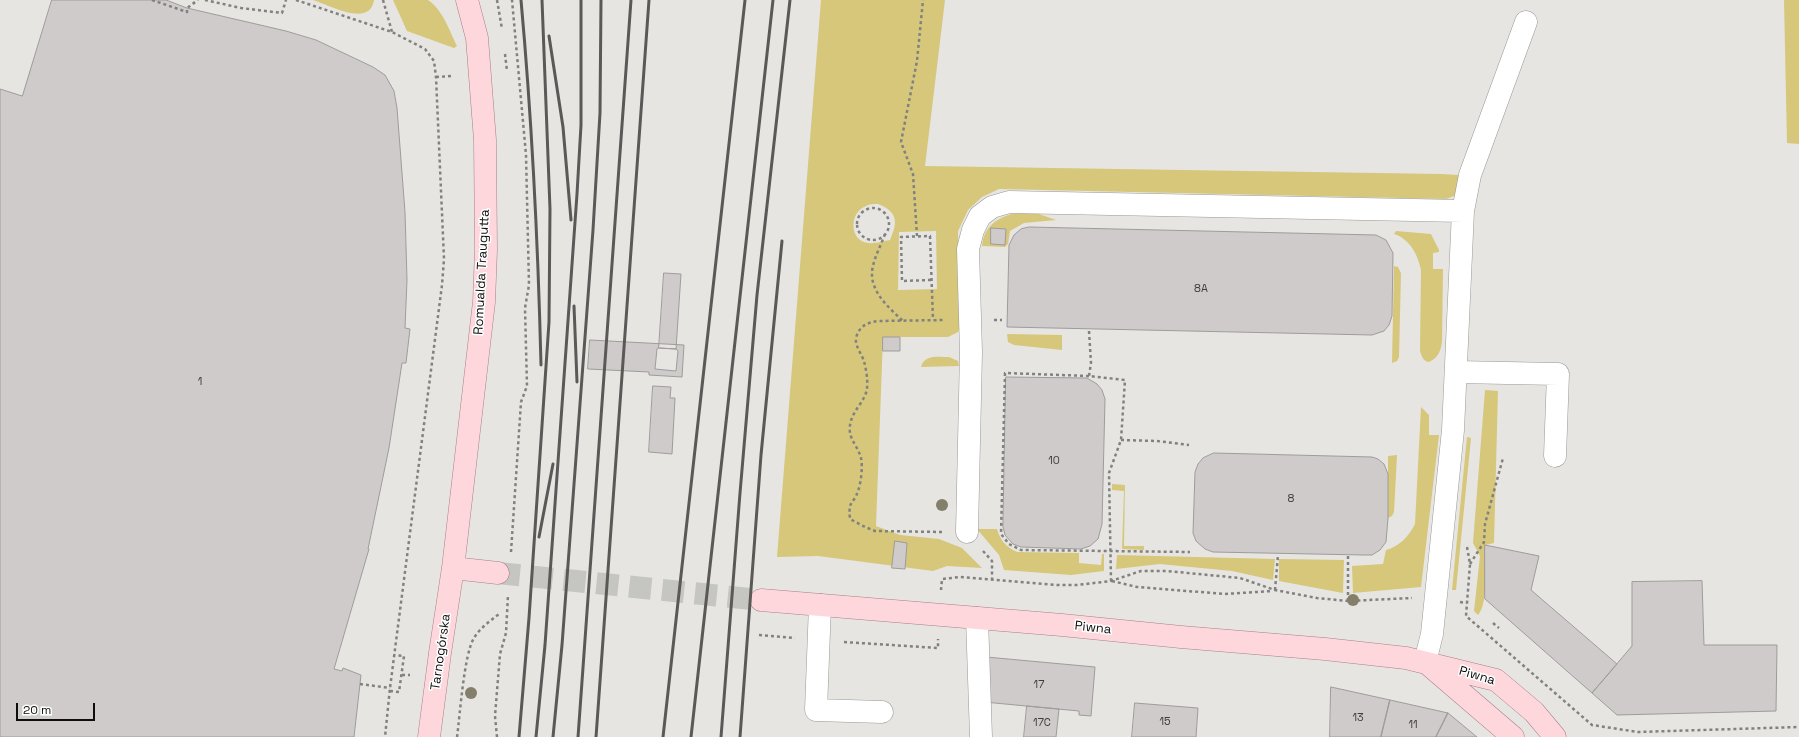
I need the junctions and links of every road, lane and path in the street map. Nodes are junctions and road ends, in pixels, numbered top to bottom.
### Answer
1 (152, 0) edge
2 (198, 0) edge
3 (205, 0) edge
4 (286, 0) edge
5 (296, 0) edge
6 (383, 0) edge
7 (467, 0) edge
8 (512, 0) edge
9 (923, 0) edge
10 (1526, 22) dead end
11 (392, 32) junction
12 (452, 76) dead end
13 (436, 77) junction
14 (1463, 211) junction
15 (885, 234) junction
16 (917, 236) junction
17 (931, 280) junction
18 (933, 320) junction
19 (946, 320) dead end
20 (903, 321) junction
21 (1089, 330) dead end
22 (1456, 372) junction
23 (1089, 376) junction
24 (1121, 440) junction
25 (1189, 445) dead end
26 (1554, 456) dead end
27 (1503, 458) dead end
28 (967, 532) junction
29 (1110, 551) junction
30 (1190, 552) dead end
31 (511, 554) dead end
32 (1278, 555) dead end
33 (1348, 556) dead end
34 (453, 568) junction
35 (498, 573) tunnel mouth
36 (942, 579) dead end
37 (992, 579) junction
38 (1111, 581) junction
39 (1275, 590) junction
40 (508, 594) dead end
41 (1419, 598) dead end
42 (761, 600) tunnel mouth
43 (1348, 601) junction
44 (820, 605) junction
45 (499, 614) dead end
46 (977, 618) junction
47 (1493, 623) dead end
48 (1498, 628) dead end
49 (759, 636) dead end
50 (819, 640) junction
51 (938, 648) dead end
52 (394, 654) junction
53 (1425, 662) junction
54 (402, 675) junction
55 (410, 675) dead end
56 (360, 684) dead end
57 (390, 690) junction
58 (882, 712) dead end
59 (1799, 727) edge
60 (385, 737) edge
61 (429, 737) edge
62 (457, 737) edge
63 (497, 737) edge
64 (981, 737) edge
65 (1513, 737) edge
66 (1555, 737) edge

1 - 2 path
3 - 4 path
5 - 11 path
6 - 11 path
7 - 34 main road, Romualda Traugutta
8 - 31 path
9 - 16 path
10 - 14 lane
11 - 13 path
12 - 13 path
13 - 52 path
14 - 22 lane
14 - 28 lane
15 - 15 path
15 - 20 path
16 - 17 path
16 - 17 path
17 - 18 path
18 - 19 path
18 - 20 path
20 - 28 path
21 - 23 path
22 - 26 lane
22 - 53 lane
23 - 24 path
23 - 29 path
24 - 25 path
24 - 29 path
27 - 59 path
28 - 37 path
29 - 30 path
29 - 38 path
32 - 39 path
33 - 43 path
34 - 35 main road
34 - 61 main road, Tarnogórska
36 - 37 path
37 - 38 path
38 - 39 path
38 - 39 path
39 - 43 path
40 - 63 path
41 - 43 path
42 - 44 main road, Piwna
44 - 46 main road, Piwna
44 - 50 lane
45 - 62 path
46 - 53 main road, Piwna
46 - 64 lane
47 - 48 path
49 - 50 path
50 - 51 path
50 - 58 lane
52 - 54 path
52 - 57 path
53 - 65 main road, Piwna
53 - 66 main road, Piwna
54 - 55 path
54 - 57 path
56 - 57 path
57 - 60 path

